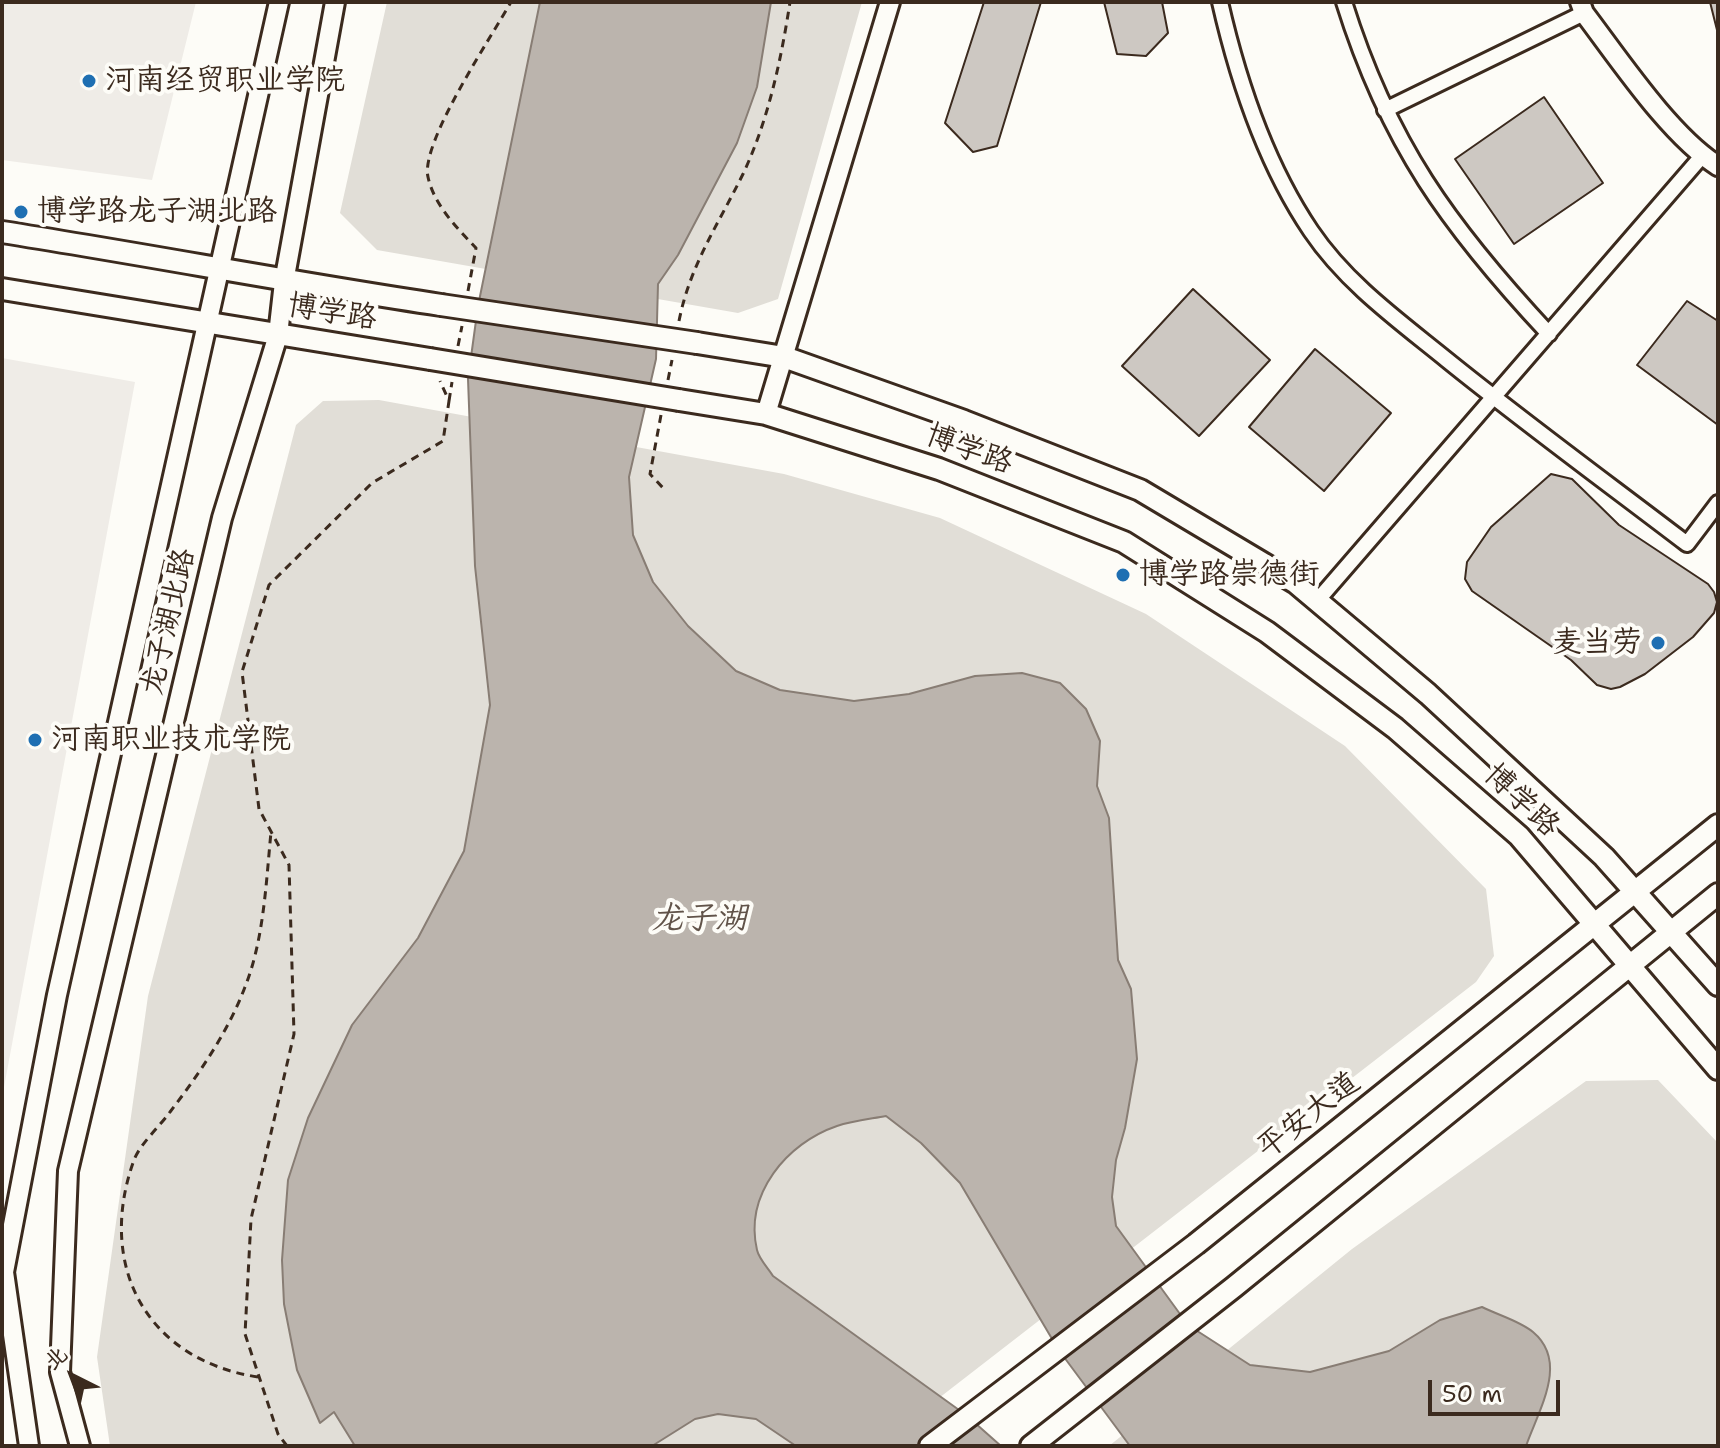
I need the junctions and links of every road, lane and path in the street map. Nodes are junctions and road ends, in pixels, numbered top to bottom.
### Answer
1 (279, 2) edge
2 (335, 2) edge
3 (511, 2) edge
4 (790, 2) edge
5 (890, 2) edge
6 (1220, 2) edge
7 (1344, 2) edge
8 (1582, 8) edge
9 (1385, 110) junction
10 (1702, 156) junction
11 (1718, 166) edge
12 (2, 232) edge
13 (217, 266) junction
14 (284, 282) junction
15 (2, 289) edge
16 (468, 294) dead end
17 (206, 321) junction
18 (462, 325) dead end
19 (678, 328) dead end
20 (1549, 334) junction
21 (278, 335) junction
22 (457, 355) dead end
23 (784, 357) junction
24 (672, 358) dead end
25 (430, 359) junction
26 (454, 371) dead end
27 (670, 396) junction
28 (1493, 398) junction
29 (449, 401) junction
30 (766, 414) junction
31 (664, 489) dead end
32 (1718, 503) edge
33 (1317, 601) junction
34 (1718, 825) edge
35 (271, 832) junction
36 (1637, 893) junction
37 (1718, 894) edge
38 (1597, 925) junction
39 (1672, 933) junction
40 (1631, 966) junction
41 (1718, 985) edge
42 (1718, 1069) edge
43 (259, 1377) junction
44 (29, 1446) edge
45 (80, 1446) edge
46 (287, 1446) edge
47 (930, 1446) edge
48 (1031, 1446) edge

1 - 13 street, 龙子湖北路
2 - 14 street, 龙子湖北路
3 - 16 path
4 - 19 path
5 - 23 street
6 - 28 street
7 - 9 street
8 - 9 street
8 - 10 street
9 - 20 street
10 - 11 street
10 - 20 street
12 - 13 main road, 博学路
13 - 14 main road, 博学路
13 - 17 street, 龙子湖北路
14 - 21 street, 龙子湖北路
14 - 23 main road, 博学路, bridge
15 - 17 main road, 博学路
17 - 21 main road, 博学路
17 - 44 street, 龙子湖北路
18 - 22 path
20 - 28 street
21 - 25 main road, 博学路
21 - 45 street, 龙子湖北路
23 - 30 street
23 - 33 main road, 博学路
24 - 27 path
25 - 27 main road, 博学路, bridge
25 - 29 path
26 - 29 path
27 - 30 main road, 博学路
27 - 31 path
28 - 32 street
28 - 33 street
29 - 35 path
30 - 38 main road, 博学路
33 - 36 main road, 博学路
34 - 36 main road, 平安大道
35 - 43 path
35 - 43 path
36 - 38 main road, 平安大道
36 - 39 main road, 博学路
37 - 39 main road
38 - 40 main road, 博学路
38 - 47 main road, 平安大道
39 - 40 main road
39 - 41 main road, 博学路
40 - 42 main road, 博学路
40 - 48 main road
43 - 46 path

